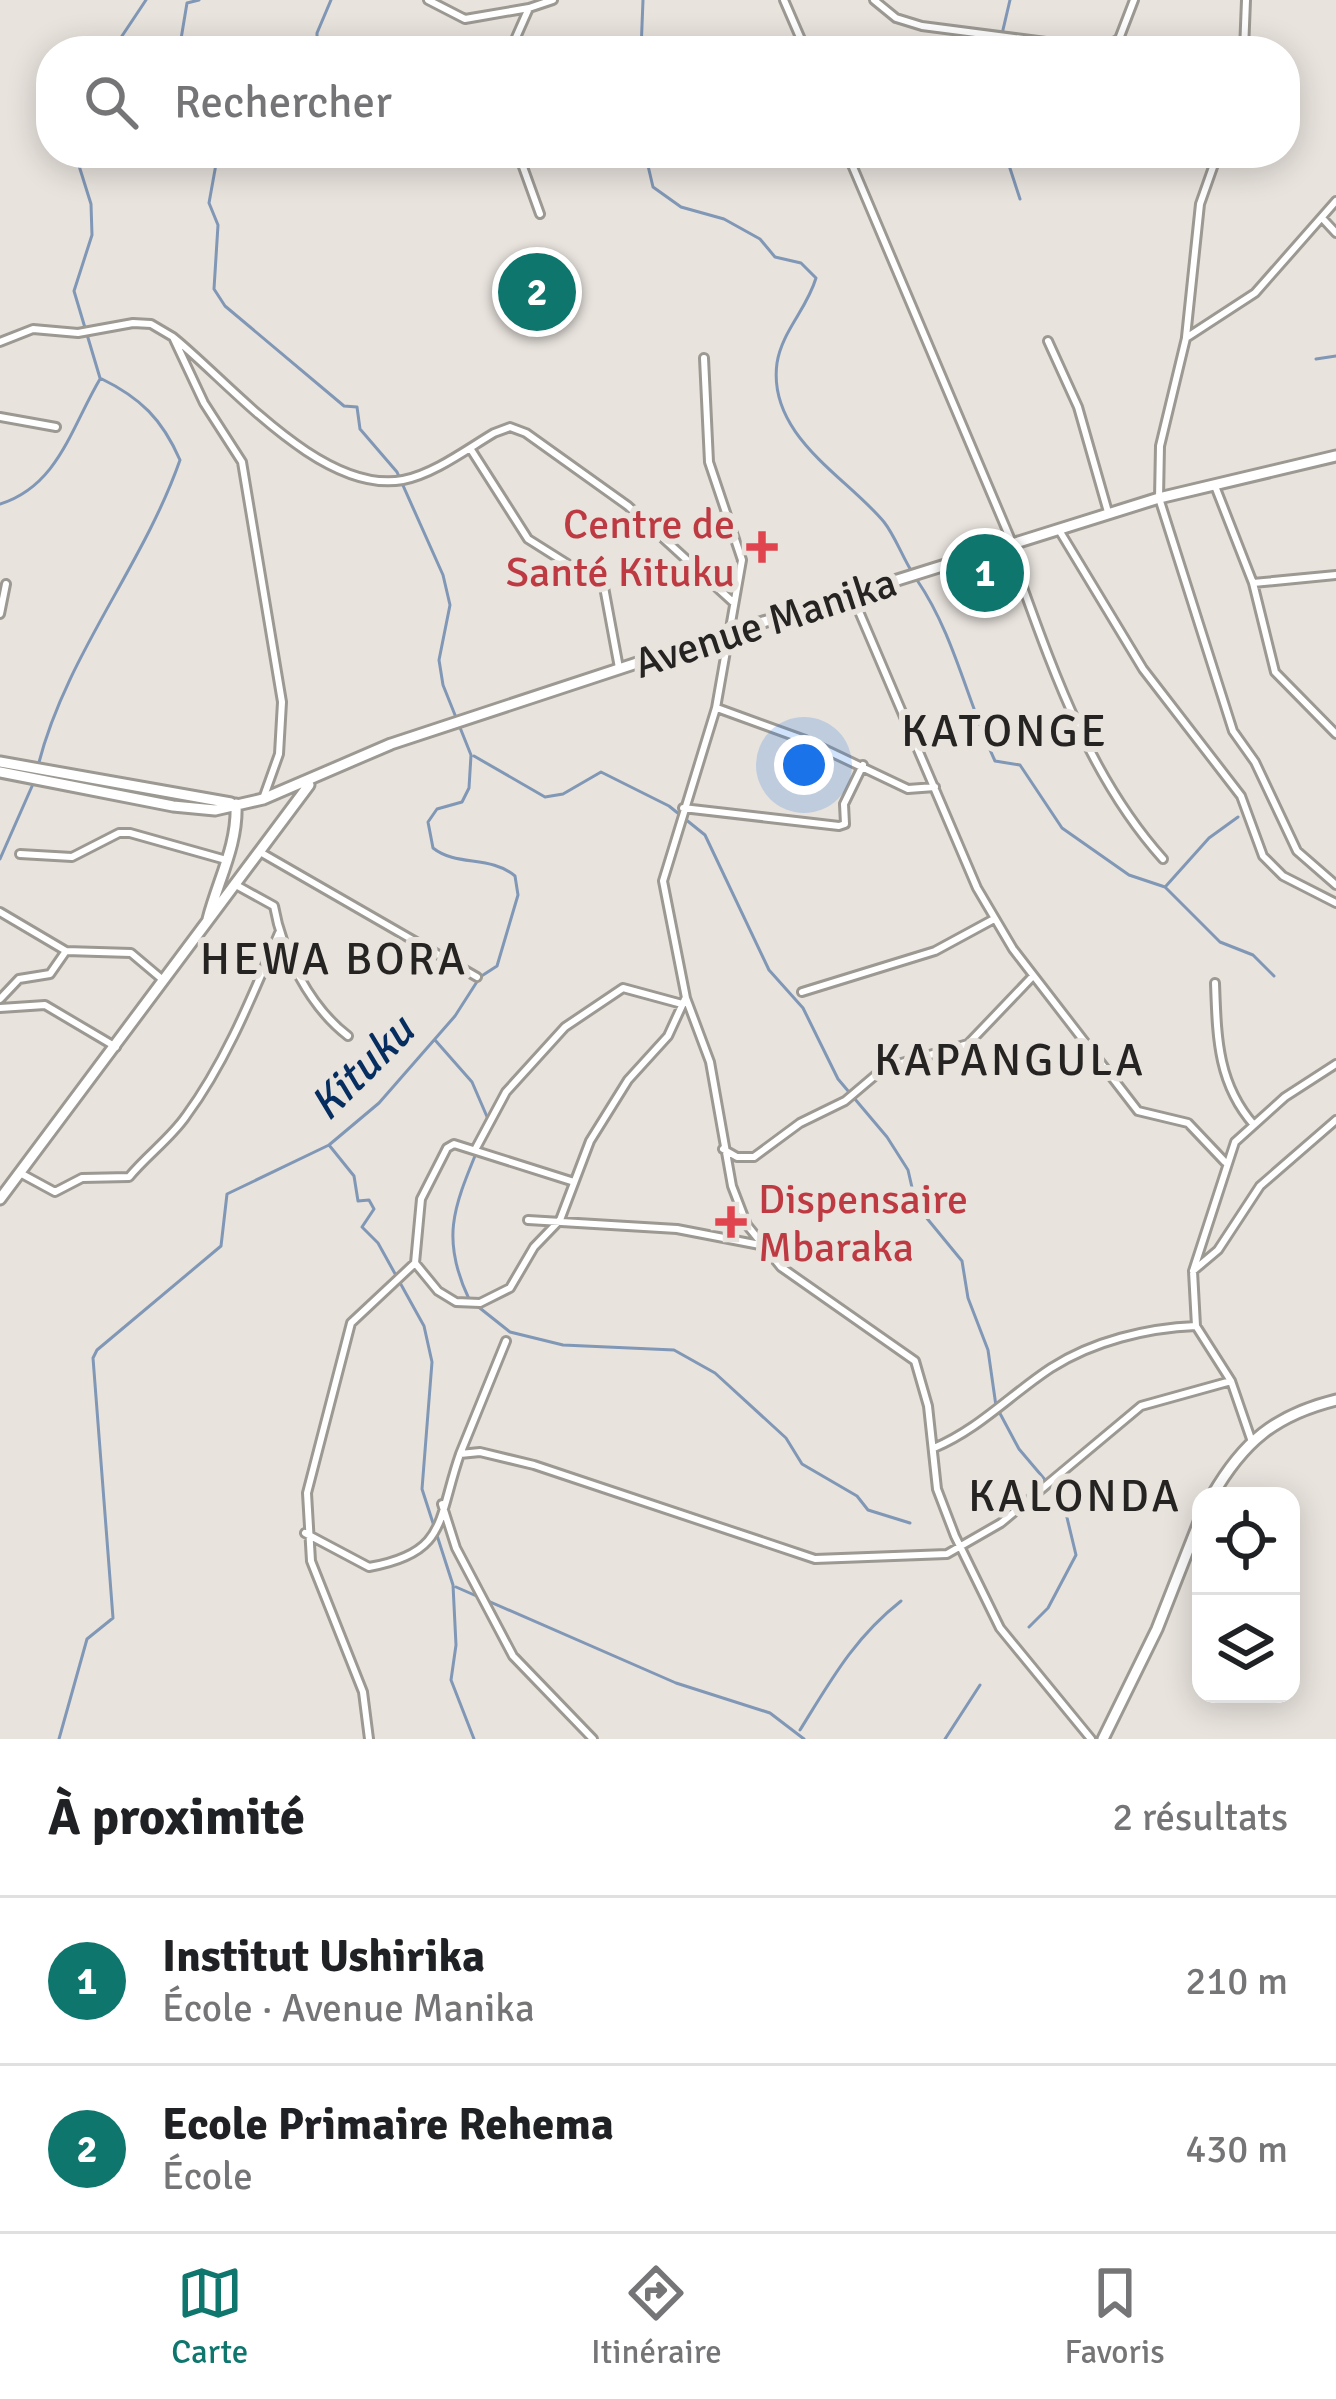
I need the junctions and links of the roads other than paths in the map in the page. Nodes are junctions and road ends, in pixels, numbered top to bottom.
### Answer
1 (428, 0) edge
2 (445, 0) edge
3 (553, 0) edge
4 (784, 0) edge
5 (874, 0) edge
6 (1134, 0) edge
7 (1246, 0) edge
8 (529, 8) junction
9 (445, 11) junction
10 (517, 36) edge
11 (800, 36) edge
12 (999, 36) edge
13 (1120, 36) edge
14 (1245, 36) edge
15 (523, 168) edge
16 (853, 168) edge
17 (1213, 168) edge
18 (1336, 200) edge
19 (540, 214) dead end
20 (1322, 219) junction
21 (1336, 233) edge
22 (173, 337) junction
23 (1186, 338) junction
24 (1048, 341) dead end
25 (0, 342) edge
26 (704, 358) dead end
27 (0, 417) edge
28 (56, 427) dead end
29 (470, 448) junction
30 (1336, 456) edge
31 (1214, 484) junction
32 (1159, 498) junction
33 (1109, 515) junction
34 (1059, 530) junction
35 (1011, 545) junction
36 (1336, 575) edge
37 (1253, 583) junction
38 (6, 584) dead end
39 (852, 595) junction
40 (734, 603) junction
41 (0, 614) edge
42 (728, 633) junction
43 (619, 668) junction
44 (716, 708) junction
45 (1336, 734) edge
46 (0, 762) edge
47 (863, 765) junction
48 (0, 772) edge
49 (312, 782) junction
50 (935, 787) junction
51 (263, 799) junction
52 (236, 804) junction
53 (683, 808) junction
54 (260, 852) junction
55 (20, 854) dead end
56 (1162, 859) dead end
57 (226, 860) junction
58 (236, 885) junction
59 (1336, 885) edge
60 (1336, 903) edge
61 (0, 912) edge
62 (994, 919) junction
63 (206, 927) junction
64 (279, 934) junction
65 (66, 951) junction
66 (1034, 975) junction
67 (477, 977) dead end
68 (166, 983) junction
69 (1215, 983) dead end
70 (802, 992) dead end
71 (684, 1001) junction
72 (0, 1003) edge
73 (348, 1036) dead end
74 (116, 1047) junction
75 (1336, 1064) edge
76 (1336, 1120) edge
77 (1254, 1125) junction
78 (476, 1148) junction
79 (723, 1149) junction
80 (1225, 1162) junction
81 (20, 1173) junction
82 (572, 1181) junction
83 (0, 1199) edge
84 (528, 1220) dead end
85 (560, 1220) junction
86 (760, 1245) junction
87 (416, 1263) junction
88 (1193, 1271) junction
89 (1196, 1326) junction
90 (506, 1341) dead end
91 (1231, 1381) junction
92 (1336, 1400) edge
93 (1251, 1438) junction
94 (934, 1448) junction
95 (460, 1454) junction
96 (1218, 1487) edge
97 (442, 1504) junction
98 (305, 1533) junction
99 (1192, 1540) edge
100 (962, 1550) junction
101 (369, 1739) edge
102 (593, 1739) edge
103 (1091, 1739) edge
104 (1103, 1739) edge

1 - 9 street
2 - 9 street
3 - 8 street
4 - 11 street
5 - 12 street
6 - 13 street
7 - 14 street
8 - 9 street
8 - 10 street
15 - 19 street
16 - 35 street
17 - 23 street
18 - 20 street
20 - 21 street
20 - 23 street
22 - 25 street
22 - 29 street
22 - 51 street
23 - 32 street
24 - 33 street
26 - 40 street
27 - 28 street
29 - 40 street
29 - 43 street
30 - 31 street, Avenue Manika
31 - 32 street, Avenue Manika
31 - 37 street
32 - 33 street, Avenue Manika
32 - 59 street
33 - 34 street, Avenue Manika
34 - 35 street, Avenue Manika
34 - 60 street
35 - 39 street, Avenue Manika
35 - 56 street
36 - 37 street
37 - 45 street
38 - 41 street
39 - 42 street, Avenue Manika
39 - 50 street
40 - 42 street
42 - 43 street, Avenue Manika
42 - 44 street
43 - 49 street, Avenue Manika
44 - 47 street
44 - 53 street
46 - 52 street
47 - 50 street
47 - 53 street
48 - 52 street
49 - 51 street, Avenue Manika
49 - 54 street
50 - 62 street
51 - 52 street, Avenue Manika
52 - 57 street
53 - 71 street
54 - 58 street
54 - 67 street
55 - 57 street
57 - 63 street
58 - 63 street
58 - 64 street
61 - 65 street
62 - 66 street
62 - 70 street
63 - 68 street
64 - 73 street
64 - 81 street
65 - 68 street
65 - 72 street
66 - 79 street
66 - 80 street
68 - 74 street
69 - 77 street
71 - 78 street
71 - 79 street
71 - 82 street
72 - 74 street
74 - 81 street
75 - 77 street
76 - 88 street
77 - 80 street
78 - 82 street
78 - 87 street
79 - 86 street
80 - 88 street
81 - 83 street
82 - 85 street
84 - 85 street
85 - 86 street
85 - 87 street
86 - 94 street
87 - 98 street
88 - 89 street
89 - 91 street
89 - 94 street
90 - 95 street
91 - 93 street
91 - 100 street
92 - 93 street
93 - 96 street
94 - 100 street
95 - 97 street
95 - 100 street
97 - 98 street
97 - 102 street
98 - 101 street
99 - 104 street
100 - 103 street

